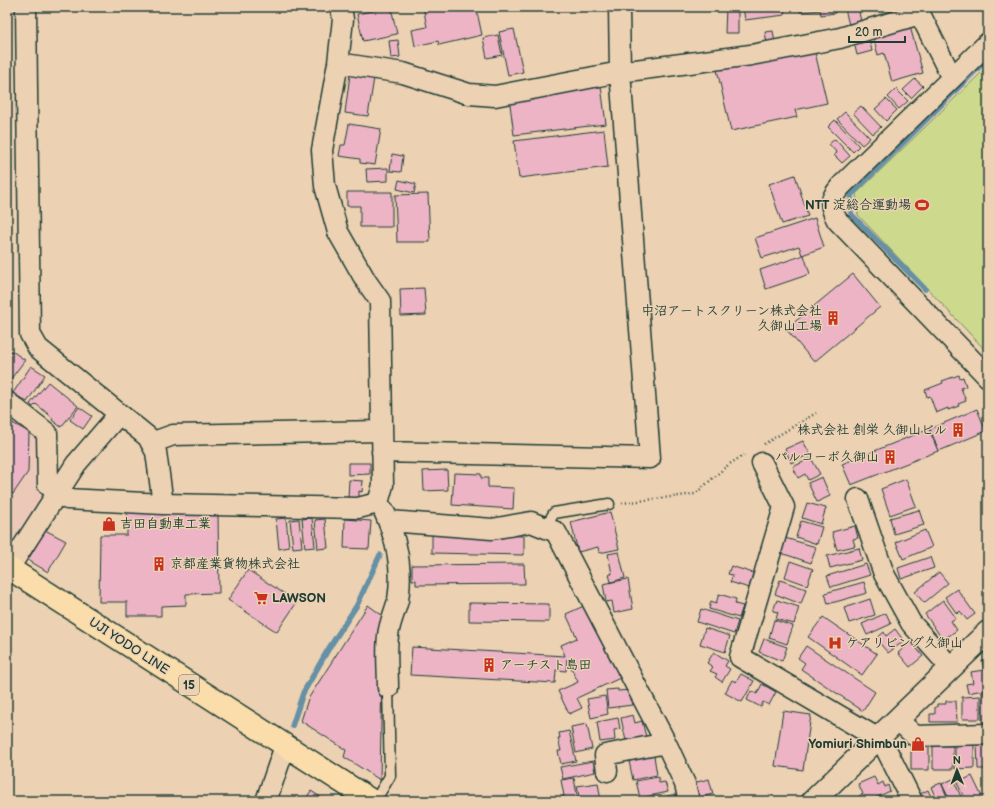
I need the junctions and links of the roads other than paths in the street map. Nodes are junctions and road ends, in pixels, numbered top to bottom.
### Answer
1 (26, 7) edge
2 (341, 7) edge
3 (619, 7) edge
4 (988, 43) edge
5 (338, 63) junction
6 (620, 72) junction
7 (952, 78) junction
8 (988, 377) edge
9 (7, 402) edge
10 (119, 414) junction
11 (382, 431) junction
12 (151, 443) junction
13 (382, 452) junction
14 (758, 454) road end
15 (58, 492) junction
16 (858, 499) dead end
17 (378, 503) junction
18 (163, 504) junction
19 (609, 504) road end
20 (389, 521) junction
21 (545, 528) junction
22 (8, 568) edge
23 (988, 632) edge
24 (951, 668) junction
25 (388, 688) joint
26 (898, 720) junction
27 (988, 734) edge
28 (878, 738) junction
29 (666, 742) junction
30 (285, 746) junction
31 (607, 771) dead end
32 (266, 801) edge
33 (372, 801) edge
34 (375, 801) edge
35 (689, 801) edge
36 (814, 801) edge
37 (912, 801) edge

1 - 10 street
2 - 5 street
3 - 6 street
4 - 7 street
5 - 6 street
5 - 11 street
6 - 7 street
6 - 13 street
7 - 8 street
9 - 15 street
10 - 12 street
10 - 15 street
11 - 12 street
11 - 13 street
12 - 18 street
13 - 17 street
14 - 28 street
15 - 18 street
15 - 22 street
16 - 24 street
17 - 18 street
17 - 20 street
19 - 21 lane
20 - 21 street
20 - 25 street
21 - 29 street
22 - 30 main road, UJI YODO LINE / 15
23 - 24 street
24 - 26 street
25 - 34 lane
26 - 27 street
26 - 28 street
28 - 36 street
28 - 37 street
29 - 31 street
29 - 35 street
30 - 32 street
30 - 33 main road, UJI YODO LINE / 15

